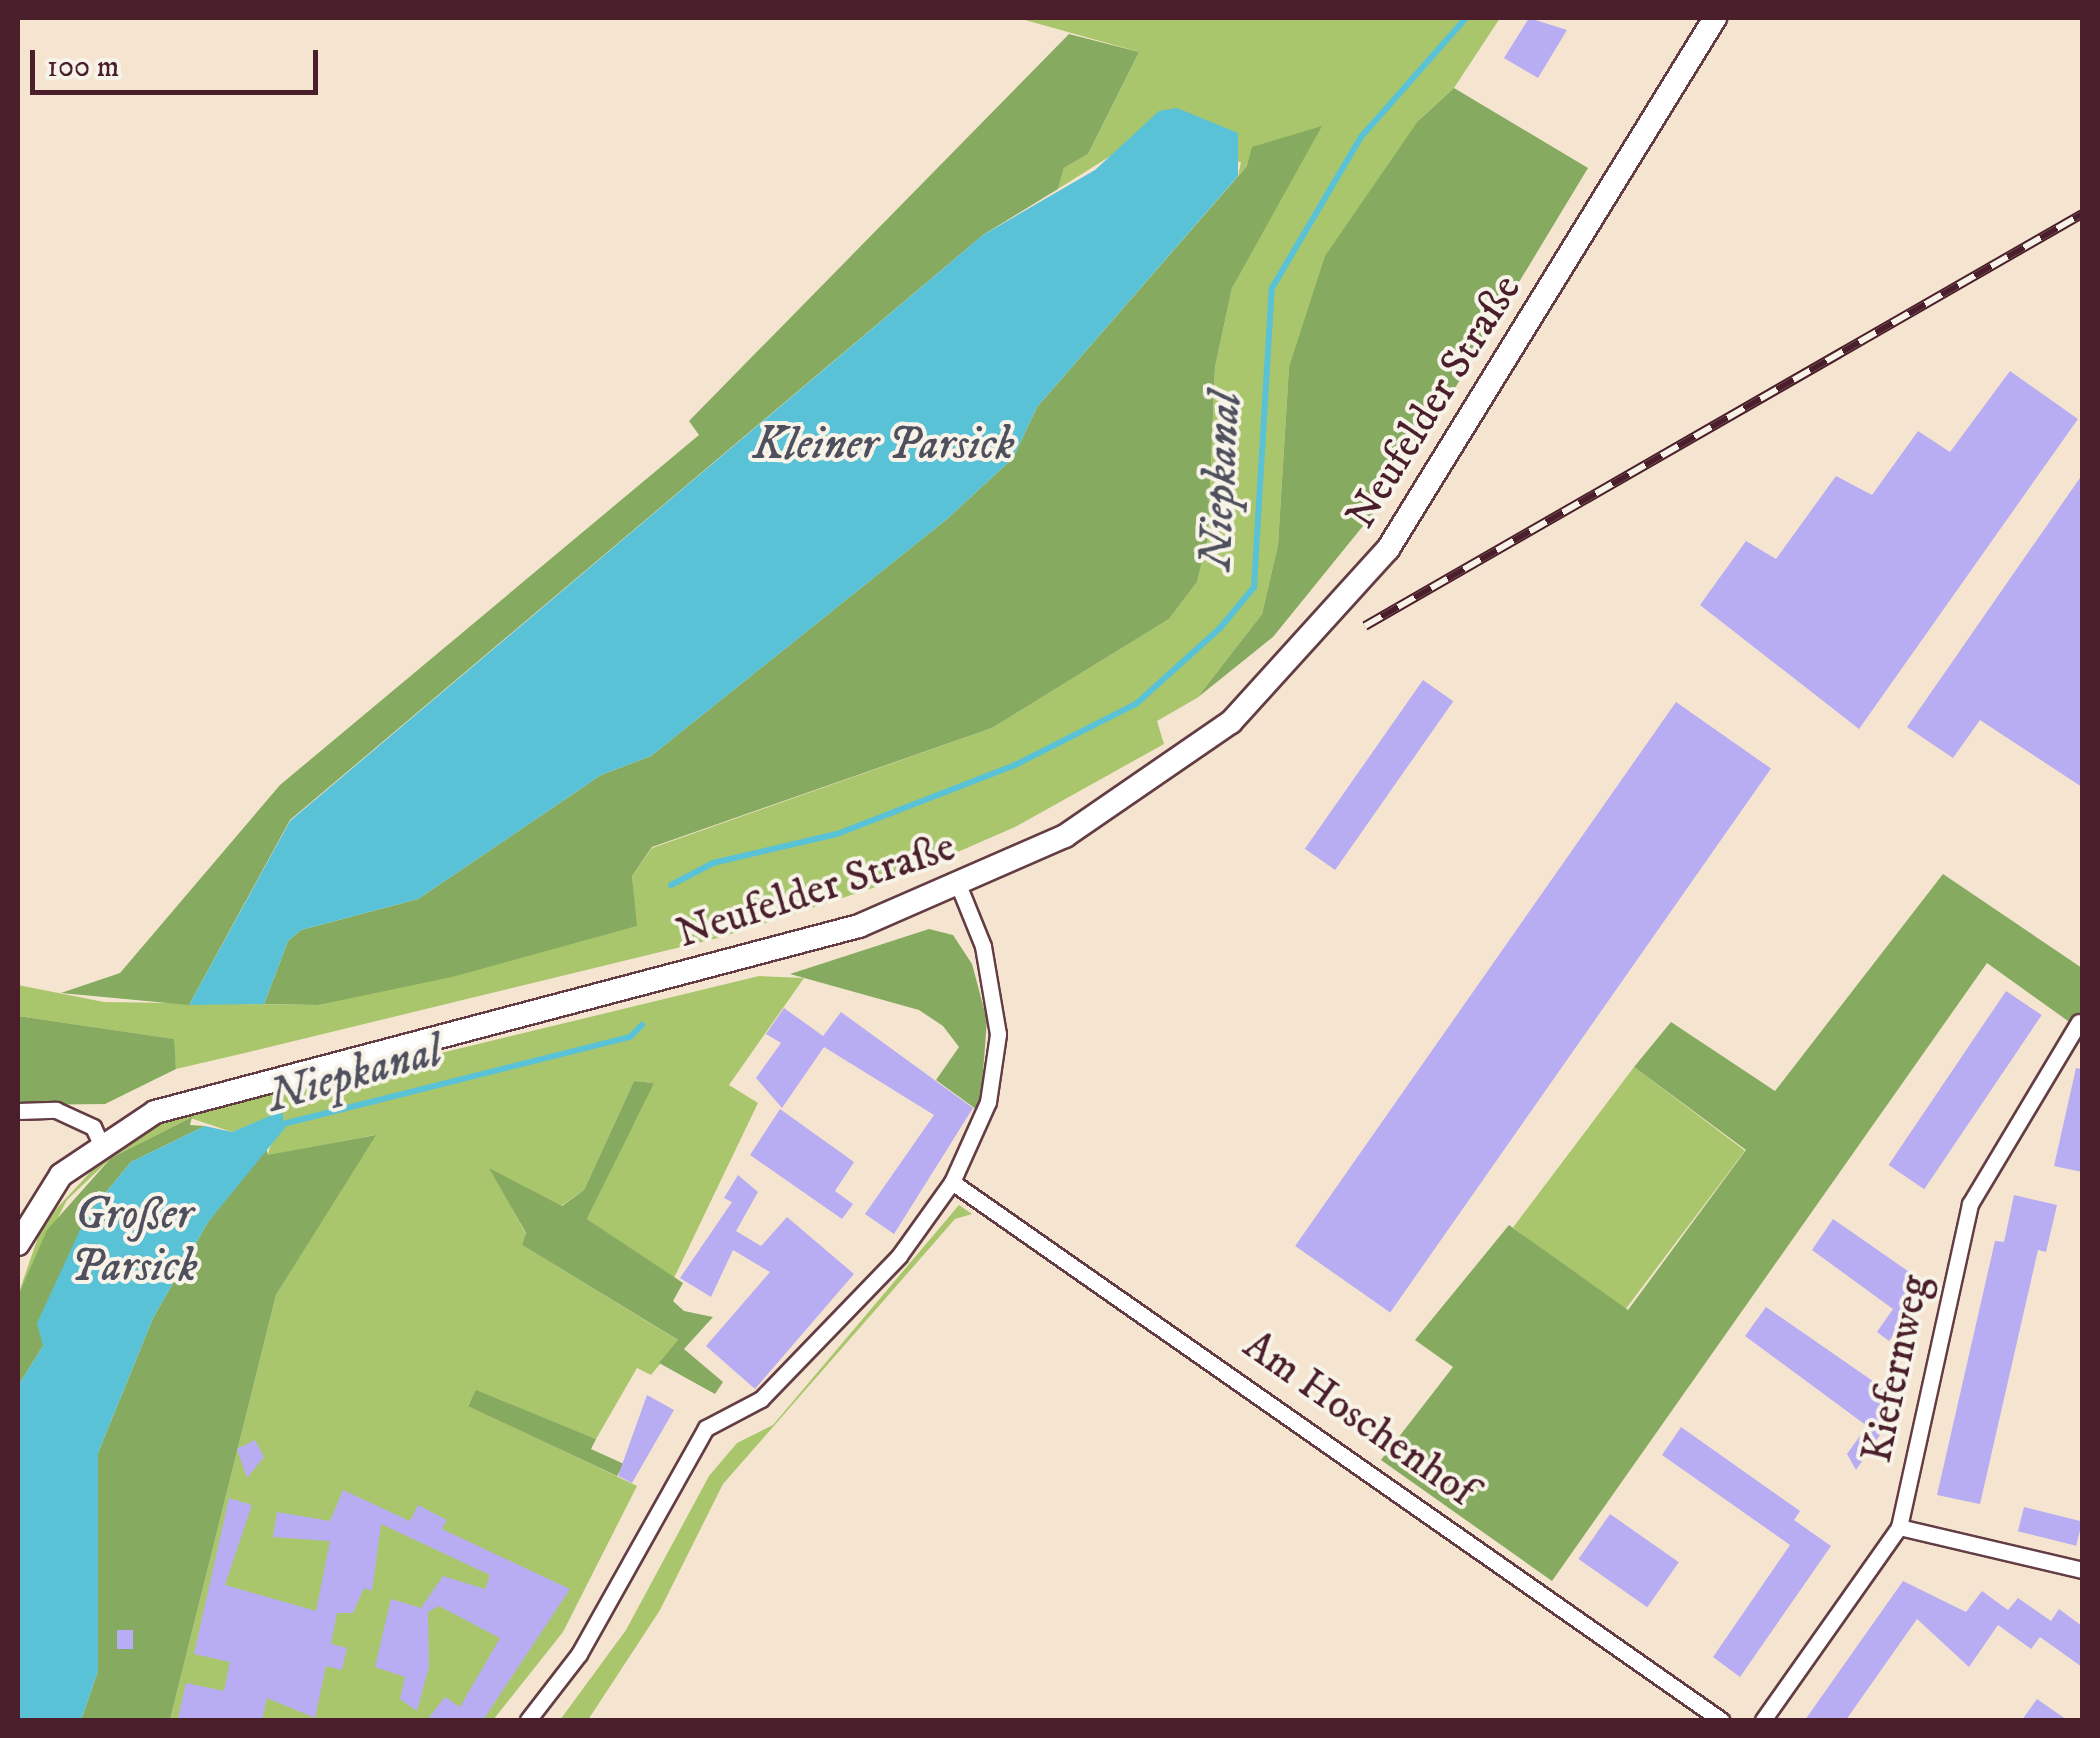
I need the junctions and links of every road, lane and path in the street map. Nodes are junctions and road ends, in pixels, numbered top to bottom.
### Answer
1 (1715, 18) edge
2 (960, 889) junction
3 (2079, 1022) dead end
4 (18, 1111) edge
5 (100, 1142) junction
6 (952, 1182) junction
7 (18, 1244) edge
8 (1899, 1526) junction
9 (2082, 1570) edge
10 (528, 1720) edge
11 (1721, 1720) edge
12 (1764, 1720) edge

1 - 2 main road, Neufelder Straße
2 - 5 main road, Neufelder Straße
2 - 6 street
3 - 8 street, Kiefernweg
4 - 5 street
5 - 7 main road, Neufelder Straße
6 - 10 street
6 - 11 street, Am Hoschenhof
8 - 9 street
8 - 12 street, Kiefernweg

